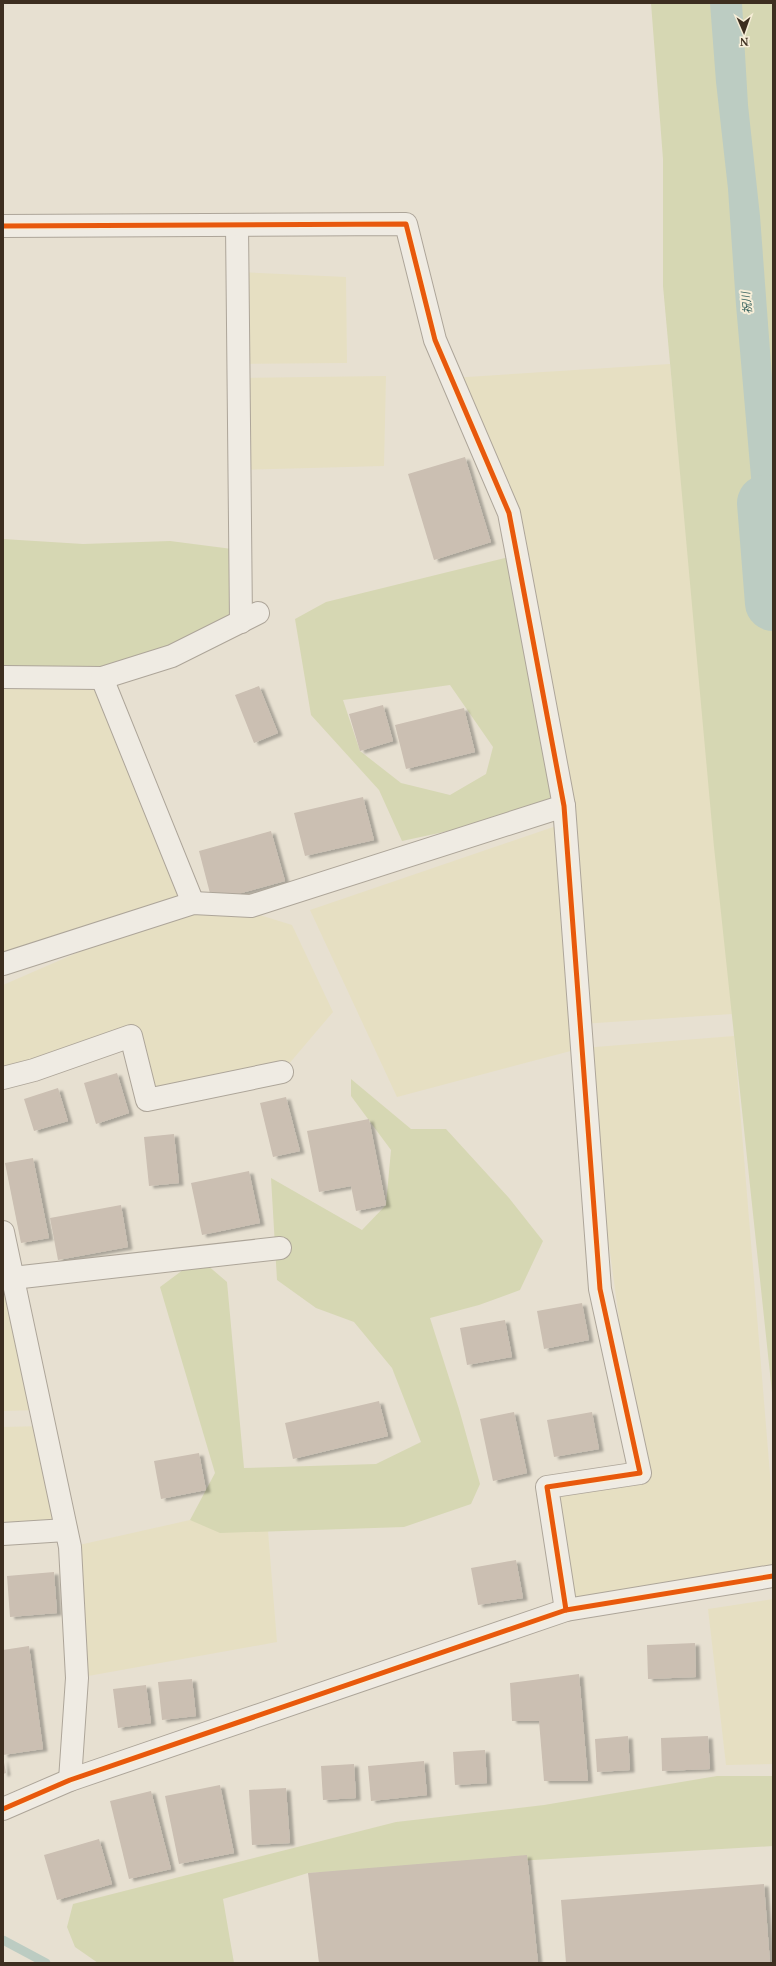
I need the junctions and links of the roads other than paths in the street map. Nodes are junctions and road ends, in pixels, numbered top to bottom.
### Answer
1 (238, 225) junction
2 (3, 226) edge
3 (3, 676) edge
4 (102, 678) junction
5 (564, 806) junction
6 (193, 903) junction
7 (3, 964) edge
8 (282, 1072) dead end
9 (3, 1078) edge
10 (3, 1232) edge
11 (280, 1248) dead end
12 (13, 1278) junction
13 (66, 1530) junction
14 (3, 1534) edge
15 (773, 1576) edge
16 (566, 1610) junction
17 (70, 1780) junction
18 (3, 1809) edge

1 - 2 street
1 - 4 street
1 - 5 street
3 - 4 street
4 - 6 street
5 - 6 street
5 - 16 street
6 - 7 street
8 - 9 street
10 - 12 street
11 - 12 street
12 - 13 street
13 - 14 street
13 - 17 street
15 - 16 street
16 - 17 street
17 - 18 street

